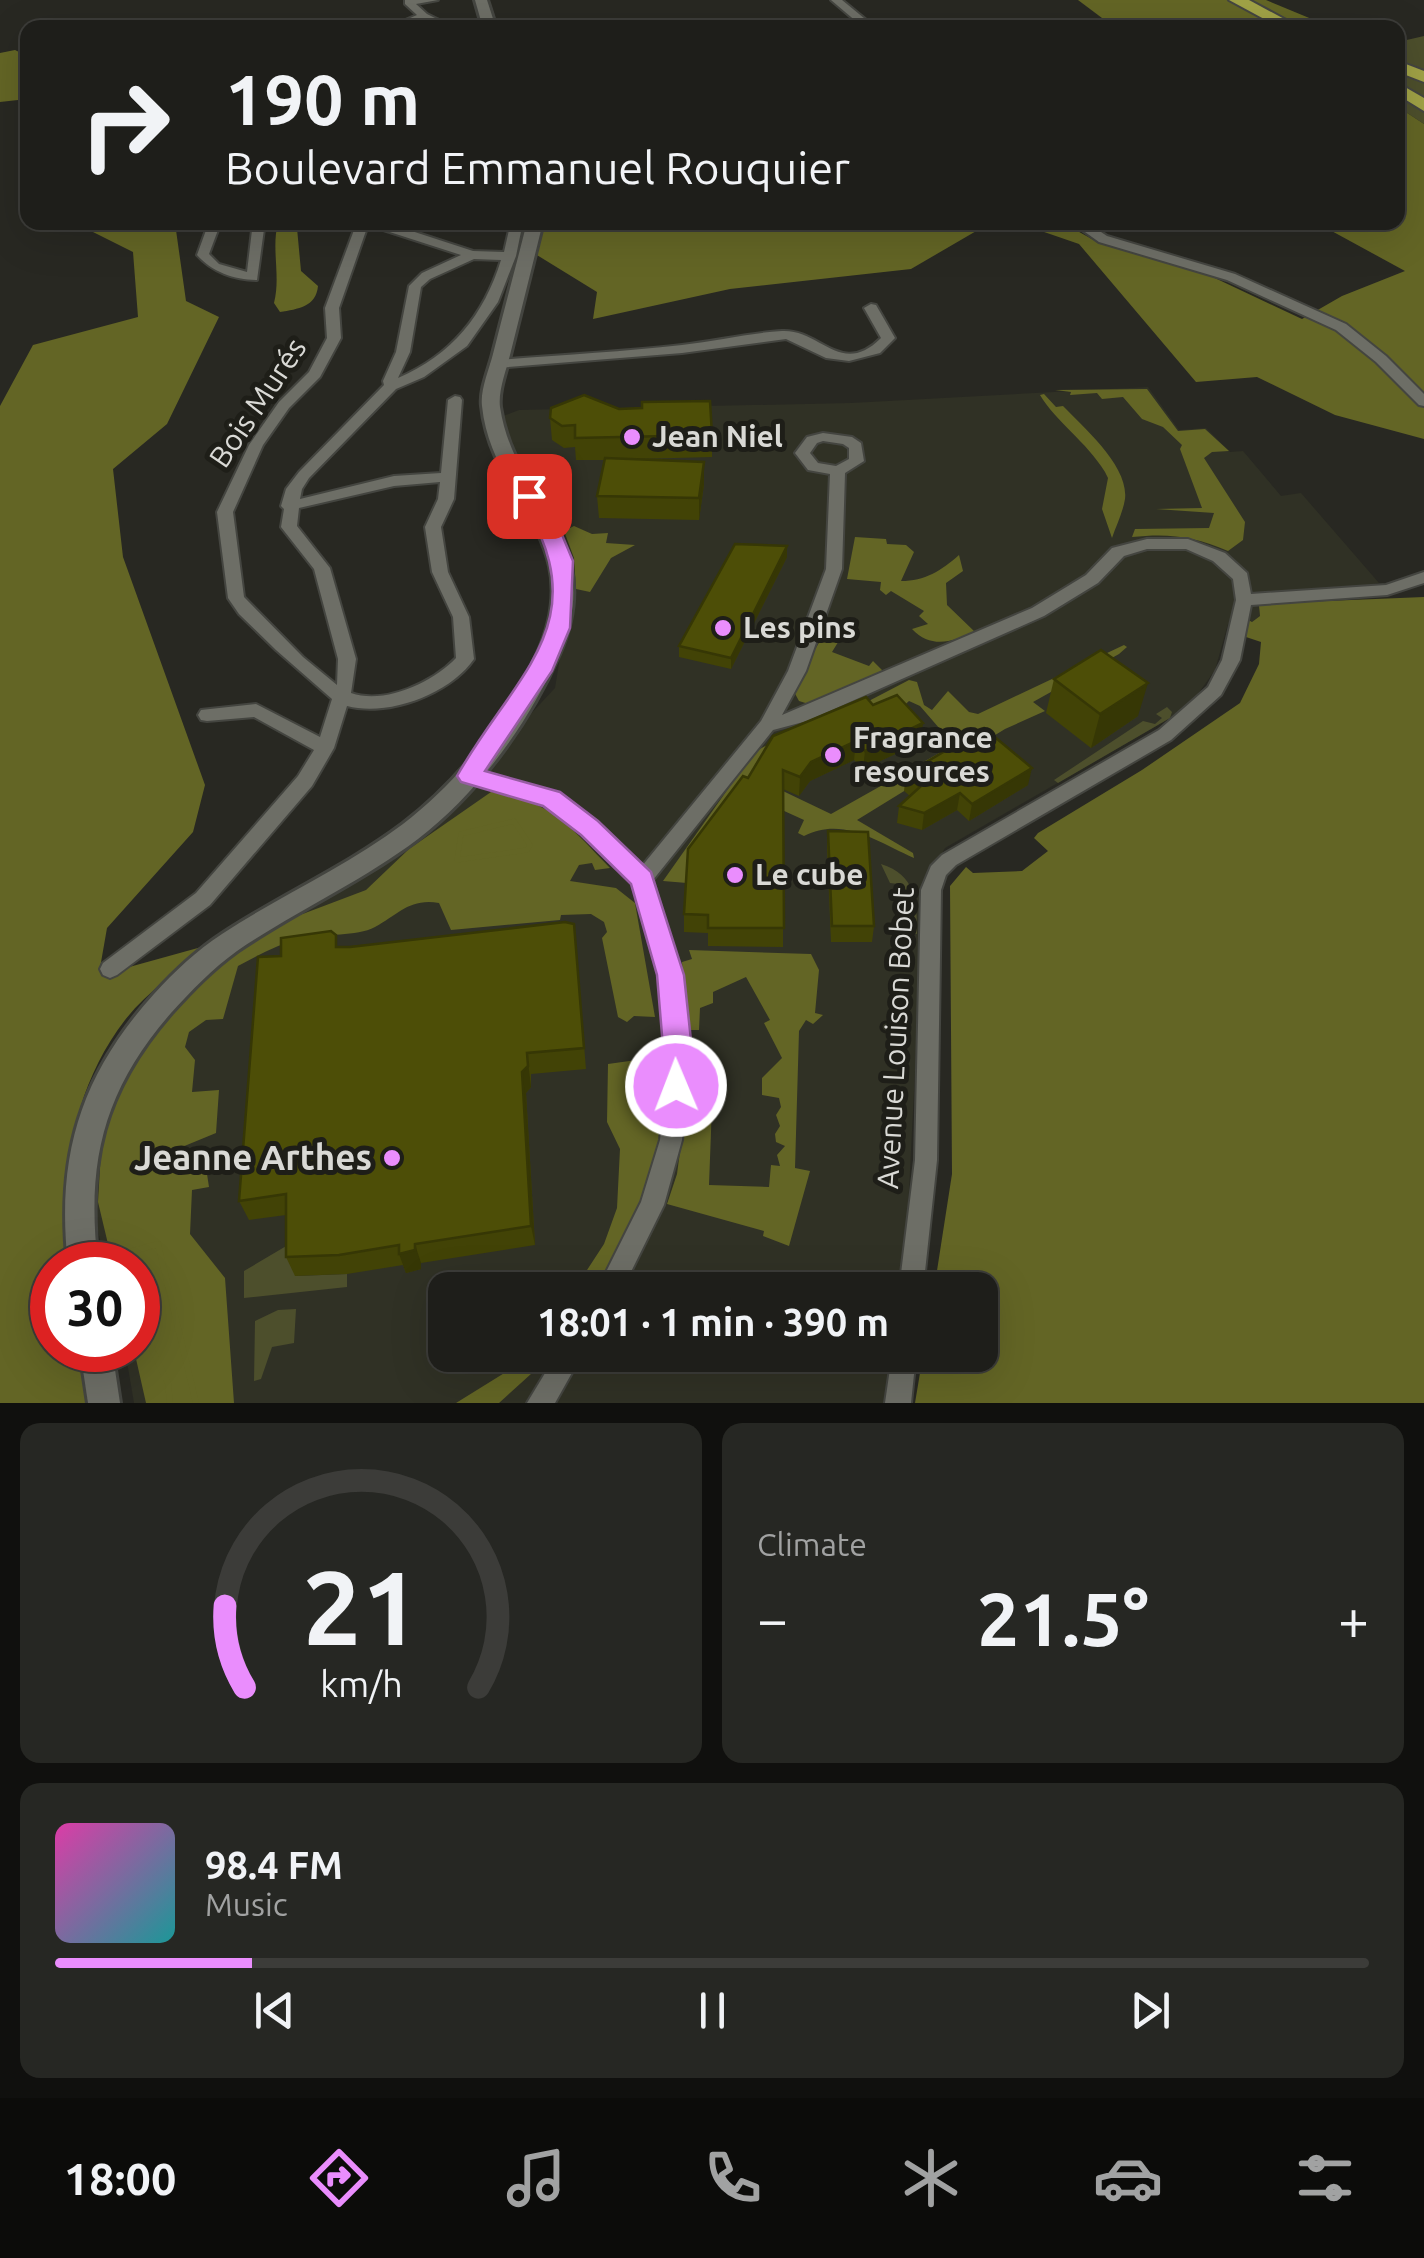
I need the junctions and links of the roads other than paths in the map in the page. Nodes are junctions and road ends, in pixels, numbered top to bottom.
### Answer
1 (432, 0) edge
2 (836, 0) edge
3 (1237, 0) edge
4 (1251, 0) edge
5 (407, 1) edge
6 (424, 16) junction
7 (413, 20) edge
8 (433, 20) edge
9 (861, 20) edge
10 (1278, 20) edge
11 (1292, 20) edge
12 (212, 230) edge
13 (258, 230) edge
14 (363, 230) edge
15 (411, 230) edge
16 (520, 230) edge
17 (521, 230) edge
18 (1089, 230) edge
19 (472, 254) junction
20 (510, 256) junction
21 (871, 308) dead end
22 (497, 364) junction
23 (391, 386) junction
24 (455, 400) dead end
25 (1424, 402) edge
26 (838, 470) dead end
27 (446, 477) junction
28 (290, 506) junction
29 (1424, 577) edge
30 (1244, 600) junction
31 (340, 695) junction
32 (207, 716) dead end
33 (766, 725) junction
34 (325, 748) junction
35 (469, 776) junction
36 (642, 879) junction
37 (110, 969) dead end
38 (79, 1242) edge
39 (618, 1272) edge
40 (913, 1272) edge
41 (99, 1372) edge
42 (559, 1372) edge
43 (902, 1372) edge
44 (104, 1403) edge
45 (540, 1403) edge
46 (898, 1403) edge

1 - 5 street
2 - 9 street
3 - 10 highway
4 - 11 highway
5 - 6 street
6 - 7 street
6 - 8 street
12 - 13 street
14 - 31 street, Bois Murés
15 - 19 street, Bois Murés
16 - 20 street, Bois Murés
17 - 22 street
18 - 25 street
19 - 20 street, Bois Murés
19 - 23 street, Bois Murés
20 - 23 street, Bois Murés
21 - 22 street
22 - 35 street
23 - 28 street, Bois Murés
24 - 27 street
26 - 33 street
27 - 28 street
27 - 31 street
28 - 31 street
29 - 30 street
30 - 33 street
30 - 40 street, Avenue Louison Bobet
31 - 34 street
32 - 34 street
33 - 36 street
34 - 37 street
35 - 36 street
35 - 38 street
36 - 39 street
41 - 44 street
42 - 45 street
43 - 46 street

